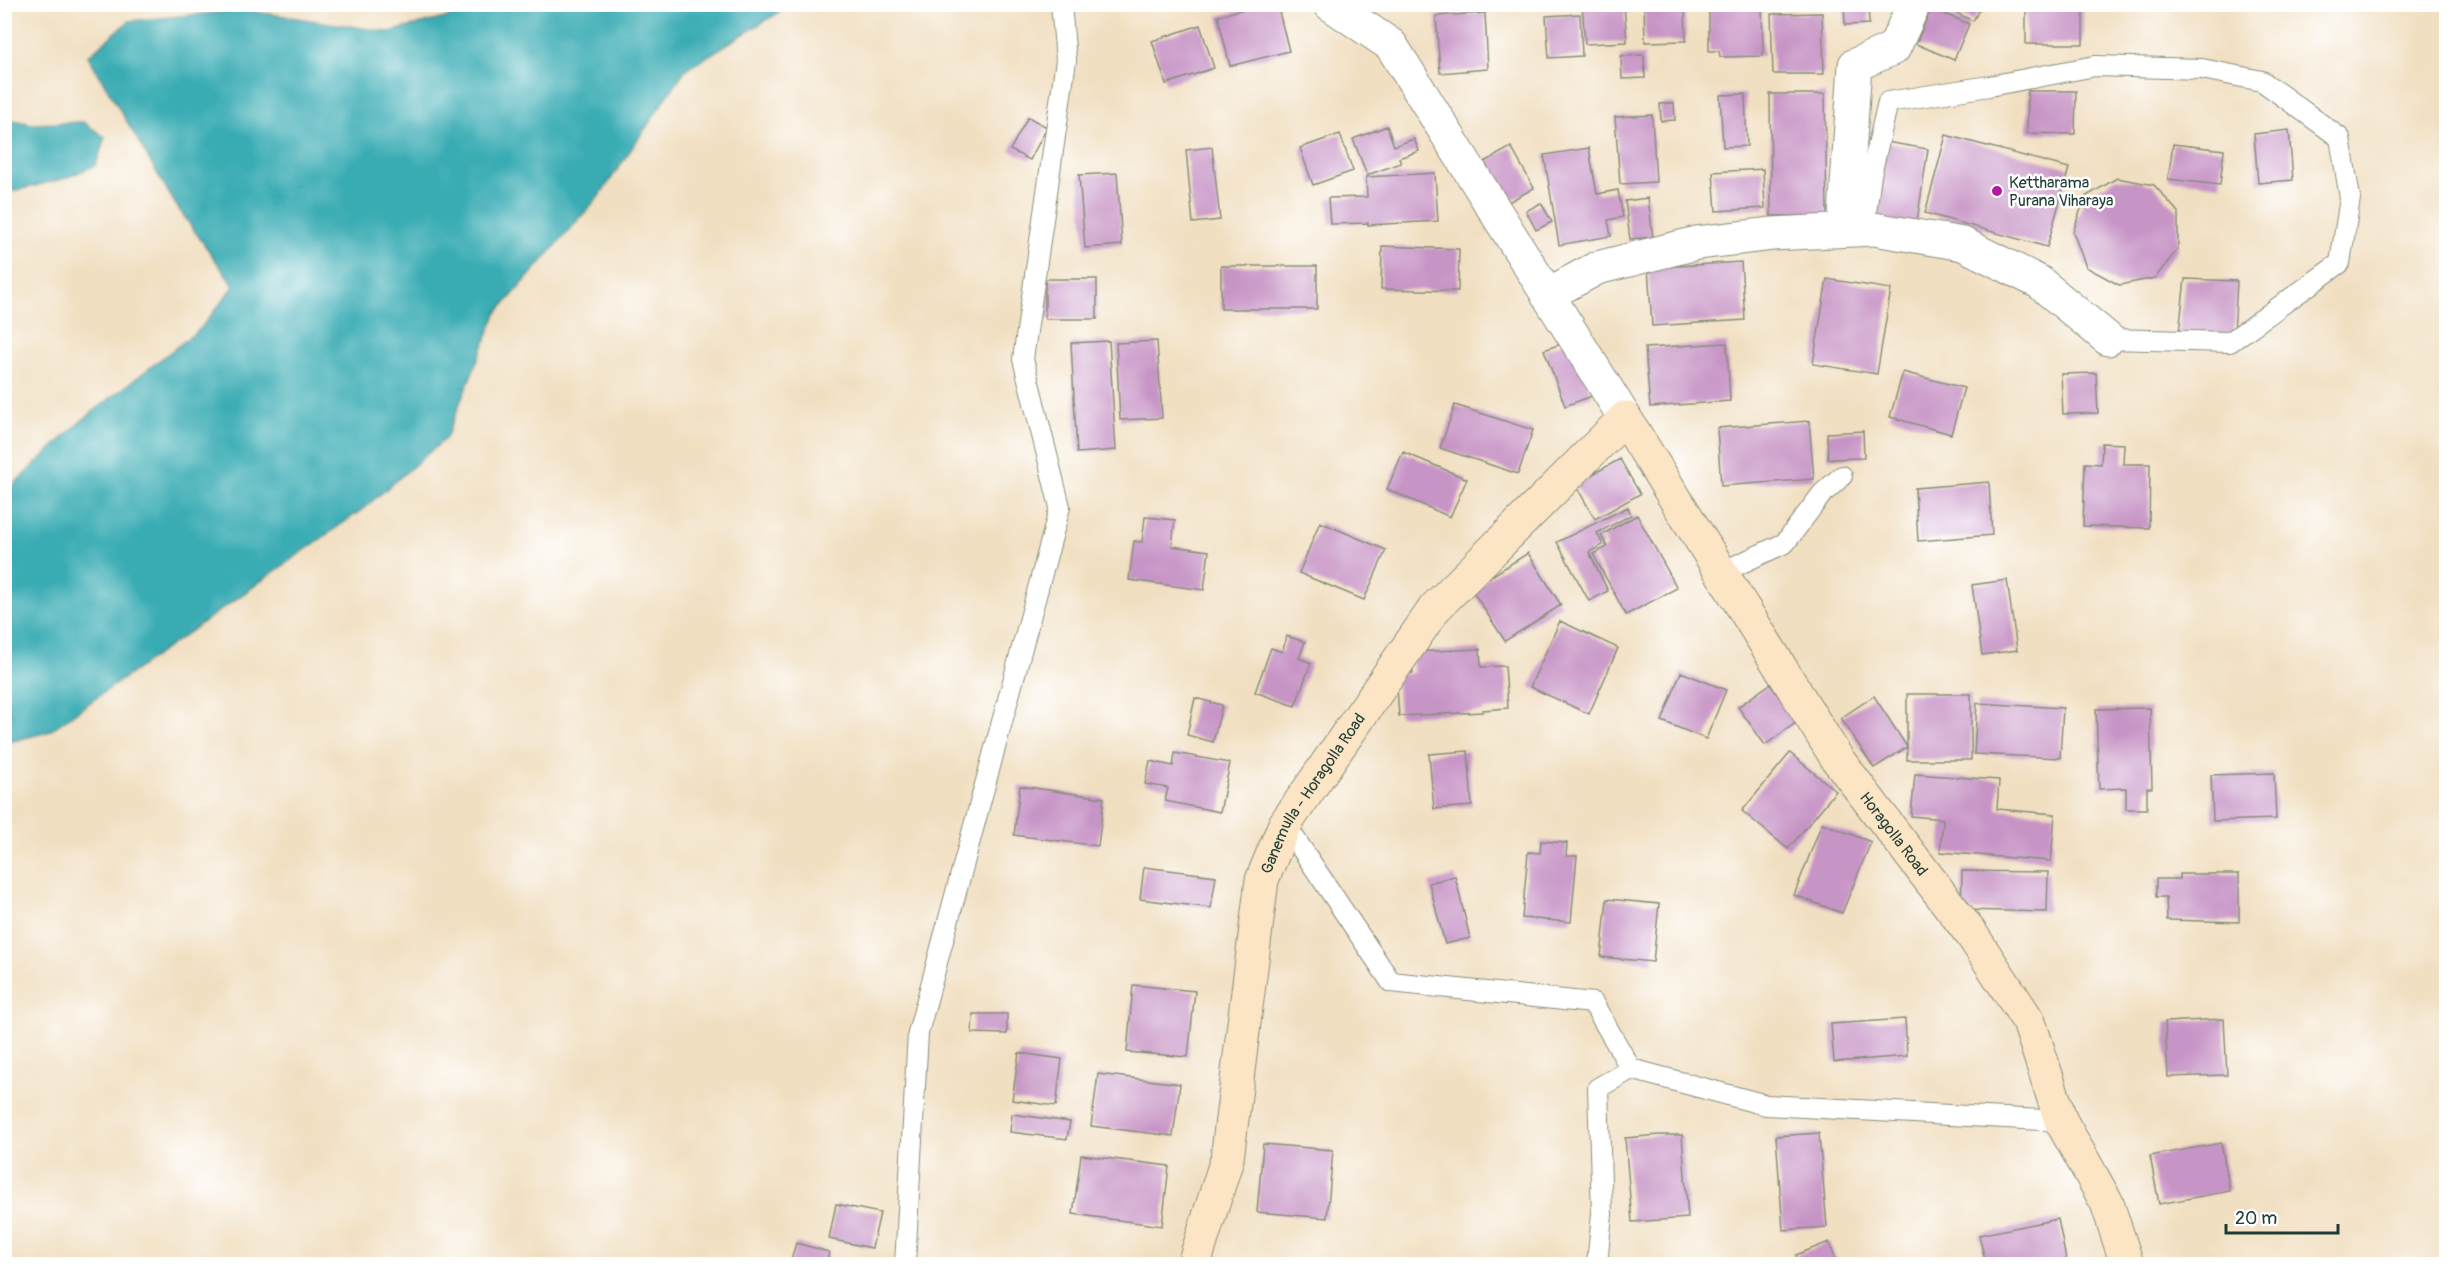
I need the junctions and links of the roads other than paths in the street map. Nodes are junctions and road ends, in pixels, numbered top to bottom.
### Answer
1 (1061, 4) edge
2 (1330, 4) edge
3 (1914, 4) edge
4 (1854, 230) junction
5 (1547, 295) junction
6 (2108, 339) joint
7 (1625, 418) junction
8 (1842, 476) dead end
9 (1722, 572) junction
10 (1286, 824) junction
11 (1631, 1069) junction
12 (2061, 1121) junction
13 (905, 1264) edge
14 (1194, 1264) edge
15 (1597, 1264) edge
16 (2127, 1264) edge

1 - 13 lane
2 - 5 street
3 - 4 street
4 - 5 street
4 - 6 street
4 - 6 lane
5 - 7 street
7 - 9 street, Horagolla Road
7 - 10 street, Ganemulla - Horagolla Road
8 - 9 lane
9 - 12 street, Horagolla Road
10 - 11 lane
10 - 14 street, Ganemulla - Horagolla Road
11 - 12 lane
11 - 15 lane
12 - 16 street, Horagolla Road

